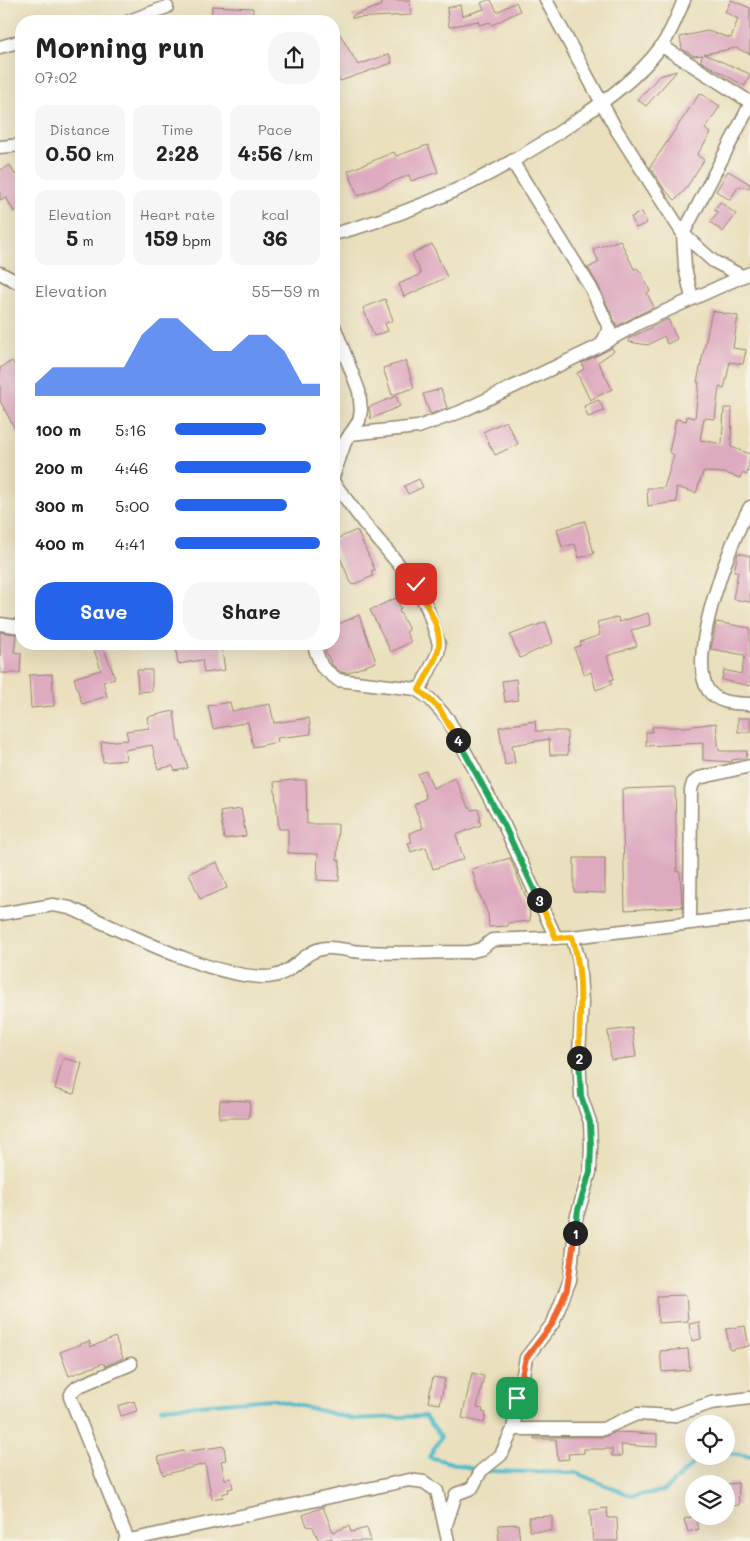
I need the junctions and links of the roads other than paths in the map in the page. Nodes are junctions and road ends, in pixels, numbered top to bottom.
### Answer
1 (546, 0) edge
2 (684, 0) edge
3 (167, 7) dead end
4 (145, 15) edge
5 (15, 43) edge
6 (662, 46) junction
7 (0, 47) edge
8 (602, 103) junction
9 (750, 103) edge
10 (15, 145) edge
11 (0, 146) edge
12 (512, 162) junction
13 (340, 232) edge
14 (683, 234) junction
15 (0, 273) edge
16 (746, 275) edge
17 (15, 281) edge
18 (692, 298) junction
19 (340, 342) edge
20 (602, 344) junction
21 (350, 434) junction
22 (340, 455) edge
23 (340, 491) edge
24 (750, 507) edge
25 (0, 624) edge
26 (15, 626) edge
27 (315, 650) edge
28 (419, 690) junction
29 (750, 704) edge
30 (750, 766) edge
31 (0, 914) edge
32 (750, 916) edge
33 (690, 922) junction
34 (572, 937) junction
35 (556, 938) junction
36 (131, 1364) dead end
37 (750, 1398) edge
38 (512, 1429) junction
39 (446, 1525) junction
40 (126, 1541) edge
41 (448, 1541) edge

1 - 8 street
2 - 6 street
3 - 4 street
5 - 7 street
6 - 8 street
6 - 9 street
8 - 12 street
8 - 14 street
9 - 14 street
10 - 11 street
12 - 13 street
12 - 20 street
14 - 16 street
14 - 18 street
15 - 17 street
16 - 18 street
18 - 20 street
19 - 21 street
20 - 21 street
21 - 22 street
23 - 28 street
24 - 29 street
25 - 26 street
27 - 28 street
28 - 35 street
30 - 33 street
31 - 35 street
32 - 33 street
33 - 34 street
34 - 35 street
34 - 38 street
36 - 40 street
37 - 38 street
38 - 39 street
39 - 40 street
39 - 41 street

